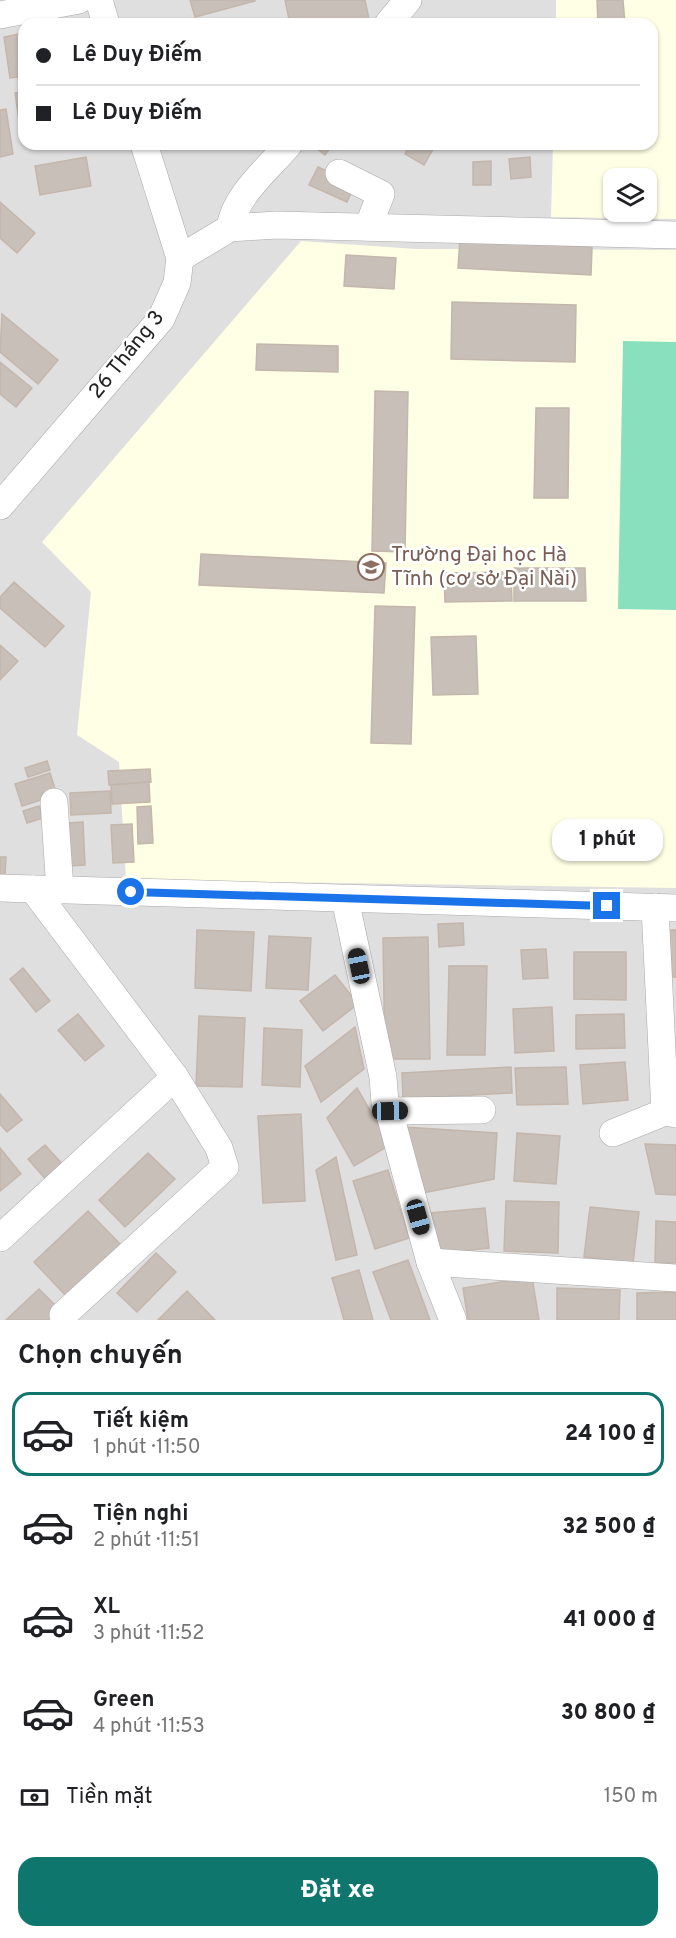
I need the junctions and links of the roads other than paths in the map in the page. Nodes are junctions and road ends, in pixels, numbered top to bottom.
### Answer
1 (79, 0) edge
2 (99, 0) edge
3 (408, 0) edge
4 (0, 15) edge
5 (104, 18) edge
6 (393, 18) edge
7 (146, 150) edge
8 (284, 150) edge
9 (339, 173) dead end
10 (368, 227) junction
11 (230, 228) junction
12 (676, 234) edge
13 (180, 258) junction
14 (2, 501) edge
15 (54, 802) dead end
16 (0, 888) edge
17 (33, 889) junction
18 (60, 890) junction
19 (345, 899) junction
20 (666, 907) edge
21 (175, 1077) junction
22 (482, 1110) dead end
23 (390, 1111) junction
24 (671, 1113) edge
25 (613, 1133) dead end
26 (0, 1238) edge
27 (430, 1262) junction
28 (676, 1278) edge
29 (63, 1315) dead end
30 (453, 1320) edge

1 - 4 street
2 - 5 street
3 - 6 street
7 - 13 street, 26 Tháng 3
8 - 11 street
9 - 10 street
10 - 11 street
10 - 12 street
11 - 13 street
13 - 14 street, 26 Tháng 3
15 - 18 street
16 - 17 street
17 - 18 street
17 - 21 street
18 - 19 street
19 - 20 street
19 - 23 street
20 - 24 street
21 - 26 street
21 - 29 street
22 - 23 street
23 - 27 street
24 - 25 street
27 - 28 street
27 - 30 street

